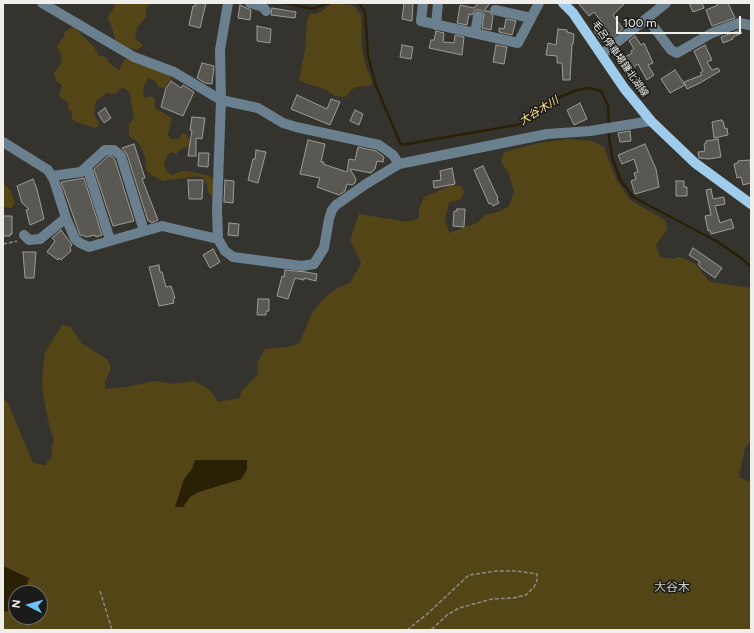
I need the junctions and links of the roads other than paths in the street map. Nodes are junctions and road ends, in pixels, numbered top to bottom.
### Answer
1 (42, 3) edge
2 (228, 3) edge
3 (250, 3) edge
4 (423, 3) edge
5 (438, 3) edge
6 (539, 3) edge
7 (563, 3) edge
8 (666, 3) edge
9 (495, 10) dead end
10 (266, 11) dead end
11 (478, 16) dead end
12 (531, 18) junction
13 (647, 18) junction
14 (436, 25) junction
15 (749, 25) dead end
16 (475, 33) junction
17 (602, 54) junction
18 (221, 100) junction
19 (651, 121) junction
20 (3, 142) edge
21 (399, 164) junction
22 (87, 167) junction
23 (52, 176) junction
24 (750, 203) edge
25 (66, 218) junction
26 (144, 231) junction
27 (20, 238) road end
28 (218, 239) junction
29 (110, 240) junction

1 - 18 street
2 - 18 street
3 - 10 street
4 - 14 street
5 - 14 street
6 - 12 street
7 - 17 main road, 毛呂停車場鎌北湖線
8 - 13 street
9 - 12 street
11 - 16 street
12 - 16 street
13 - 15 street
13 - 17 street
14 - 16 street
17 - 19 main road, 毛呂停車場鎌北湖線
18 - 21 street
18 - 28 street
19 - 21 street
19 - 24 main road, 毛呂停車場鎌北湖線
20 - 23 street
21 - 28 street
22 - 23 street
22 - 26 street
22 - 29 street
23 - 25 street
25 - 27 street
25 - 29 street
26 - 28 street
26 - 29 street

